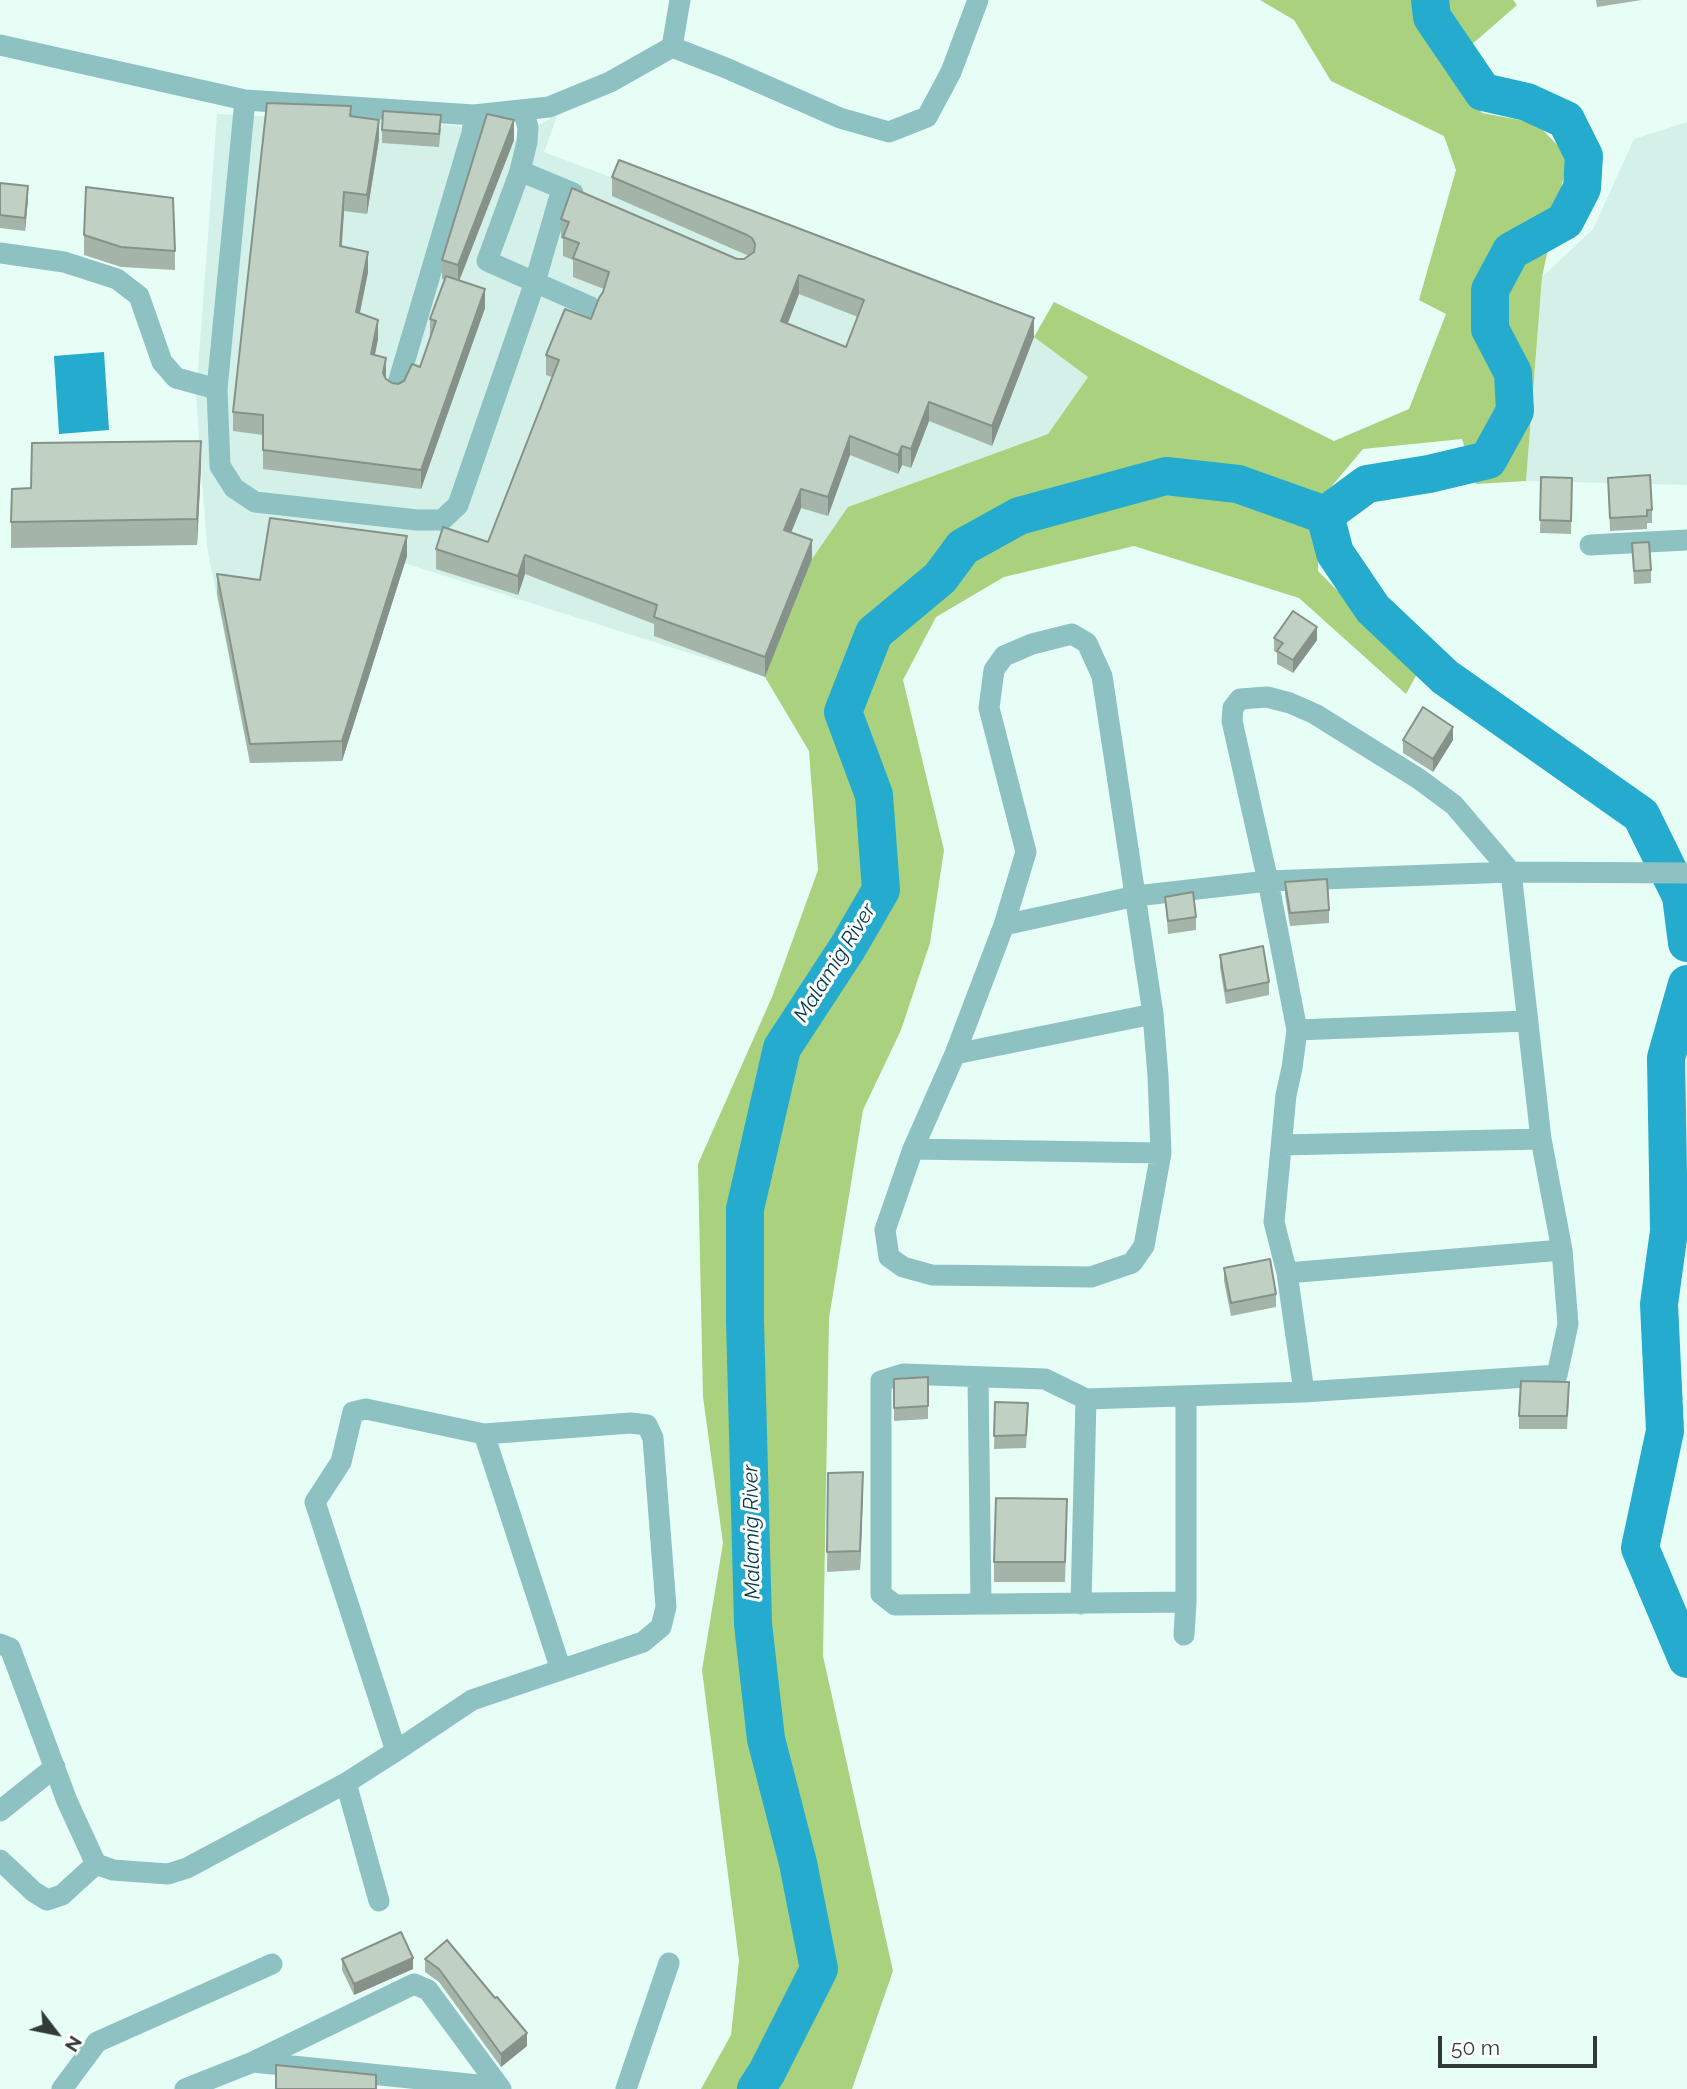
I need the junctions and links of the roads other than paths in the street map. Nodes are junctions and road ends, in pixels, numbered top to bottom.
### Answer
1 (680, 0) edge
2 (978, 0) edge
3 (0, 45) edge
4 (671, 47) junction
5 (245, 100) junction
6 (523, 111) junction
7 (474, 115) junction
8 (520, 171) junction
9 (562, 189) junction
10 (588, 200) edge
11 (0, 253) edge
12 (535, 282) junction
13 (591, 307) dead end
14 (217, 389) junction
15 (396, 390) edge
16 (1687, 540) edge
17 (1590, 545) dead end
18 (1511, 872) junction
19 (1687, 873) edge
20 (1268, 881) junction
21 (1136, 896) junction
22 (1004, 925) junction
23 (1153, 1014) junction
24 (1526, 1021) junction
25 (1297, 1030) junction
26 (955, 1054) junction
27 (1541, 1139) junction
28 (1282, 1145) junction
29 (913, 1149) junction
30 (1161, 1153) junction
31 (1562, 1250) junction
32 (1287, 1273) junction
33 (978, 1378) junction
34 (1304, 1392) junction
35 (1186, 1397) junction
36 (1086, 1399) junction
37 (484, 1434) junction
38 (1186, 1602) junction
39 (981, 1604) junction
40 (1082, 1604) junction
41 (1184, 1635) dead end
42 (0, 1644) edge
43 (561, 1670) junction
44 (396, 1751) junction
45 (55, 1767) junction
46 (346, 1783) junction
47 (0, 1811) edge
48 (0, 1860) edge
49 (96, 1864) junction
50 (379, 1902) dead end
51 (670, 1963) dead end
52 (272, 1965) dead end
53 (253, 2062) junction
54 (499, 2088) edge
55 (62, 2089) edge
56 (185, 2089) edge
57 (626, 2089) edge

1 - 4 street
2 - 4 street
3 - 5 street
4 - 6 street
5 - 7 street
5 - 14 street
6 - 7 street
6 - 8 street
7 - 15 street
8 - 9 street
8 - 12 street
9 - 10 street
9 - 12 street
11 - 14 street
12 - 13 street
12 - 14 street
16 - 17 street
18 - 19 street
18 - 20 street
18 - 20 street
18 - 24 street
20 - 21 street
20 - 25 street
21 - 22 street
21 - 22 street
21 - 23 street
22 - 26 street
23 - 26 street
23 - 30 street
24 - 25 street
24 - 27 street
25 - 28 street
26 - 29 street
27 - 28 street
27 - 31 street
28 - 32 street
29 - 30 street
29 - 30 street
31 - 32 street
31 - 34 street
32 - 34 street
33 - 36 street
33 - 39 street
33 - 39 street
34 - 35 street
35 - 36 street
35 - 38 street
36 - 40 street
37 - 43 street
37 - 43 street
37 - 44 street
38 - 40 street
38 - 41 street
39 - 40 street
42 - 45 street
43 - 44 street
44 - 46 street
45 - 47 street
45 - 49 street
46 - 49 street
46 - 50 street
48 - 49 street
51 - 57 street
52 - 55 street
53 - 54 street
53 - 54 street
53 - 56 street

